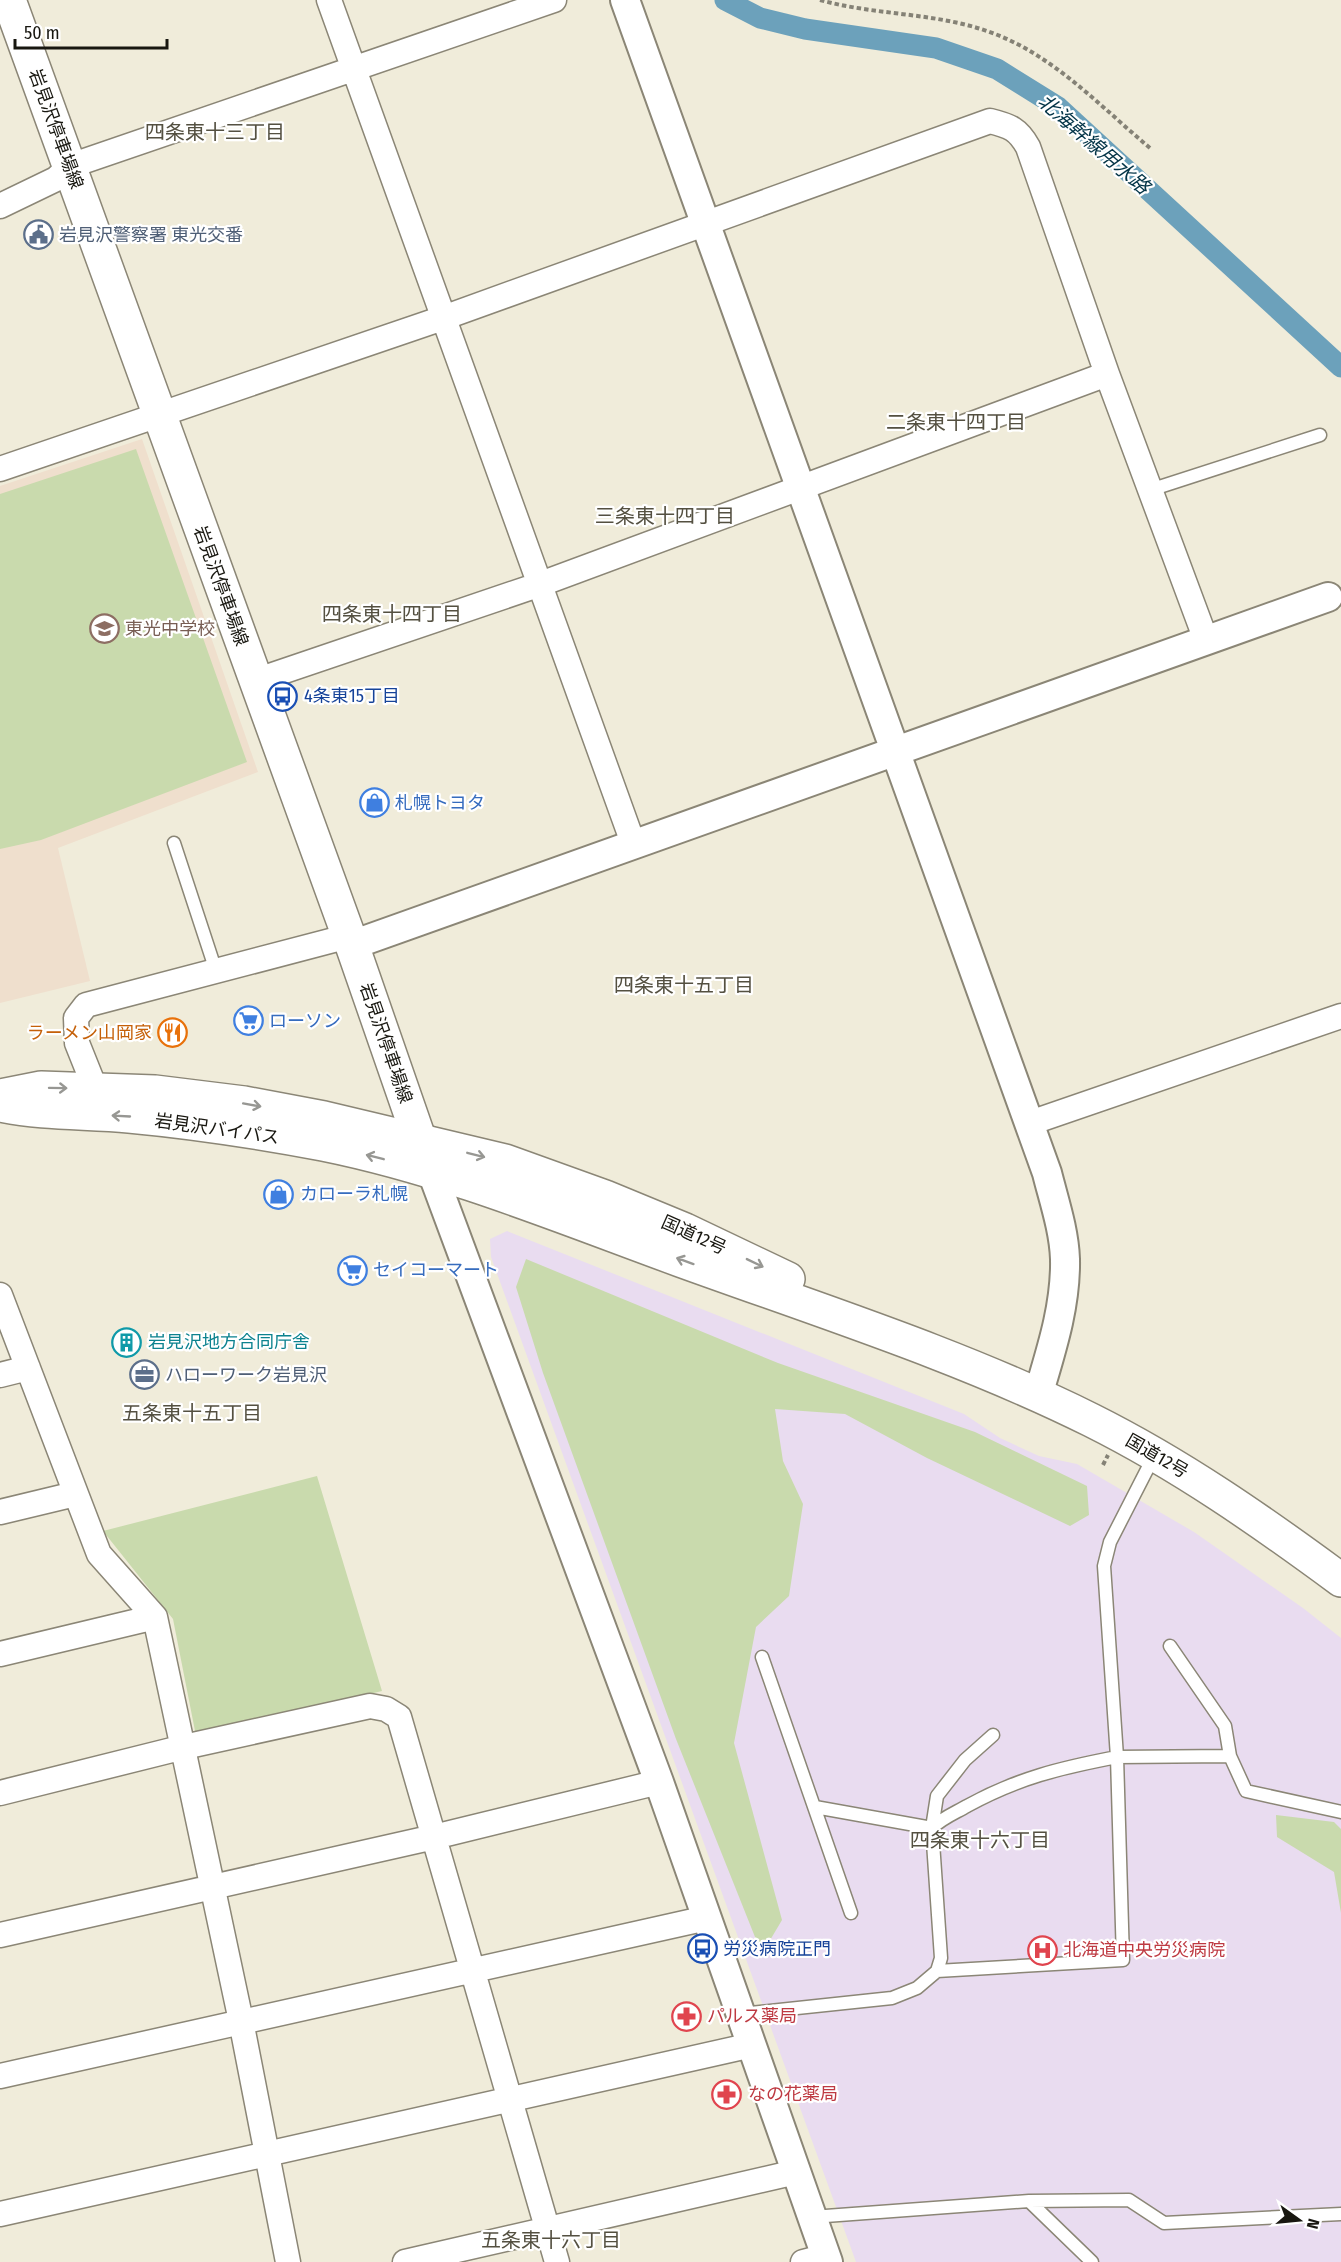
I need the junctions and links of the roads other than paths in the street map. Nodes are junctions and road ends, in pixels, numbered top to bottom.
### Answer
1 (9, 0) edge
2 (329, 0) edge
3 (554, 0) edge
4 (625, 0) edge
5 (355, 70) junction
6 (70, 166) junction
7 (0, 206) edge
8 (705, 223) junction
9 (443, 318) junction
10 (1107, 374) junction
11 (160, 415) junction
12 (1320, 435) dead end
13 (0, 469) edge
14 (800, 487) junction
15 (1150, 490) junction
16 (538, 585) junction
17 (1328, 597) dead end
18 (1206, 640) junction
19 (255, 681) junction
20 (894, 751) junction
21 (174, 843) dead end
22 (633, 843) junction
23 (350, 940) junction
24 (216, 971) junction
25 (1341, 1016) edge
26 (95, 1088) junction
27 (0, 1096) edge
28 (0, 1105) edge
29 (1030, 1123) junction
30 (419, 1141) junction
31 (432, 1172) junction
32 (0, 1295) edge
33 (956, 1361) junction
34 (28, 1368) junction
35 (0, 1375) edge
36 (1038, 1395) junction
37 (1154, 1455) junction
38 (75, 1494) junction
39 (0, 1512) edge
40 (1341, 1580) edge
41 (155, 1617) junction
42 (1170, 1646) dead end
43 (0, 1654) edge
44 (762, 1657) dead end
45 (993, 1735) dead end
46 (184, 1748) junction
47 (1230, 1756) junction
48 (1117, 1757) junction
49 (659, 1782) junction
50 (0, 1793) edge
51 (815, 1807) junction
52 (1341, 1812) edge
53 (932, 1828) junction
54 (434, 1837) junction
55 (212, 1885) junction
56 (851, 1913) dead end
57 (707, 1918) junction
58 (0, 1935) edge
59 (473, 1970) junction
60 (937, 1971) junction
61 (741, 2014) junction
62 (242, 2021) junction
63 (752, 2045) junction
64 (0, 2076) edge
65 (510, 2099) junction
66 (267, 2154) junction
67 (796, 2172) junction
68 (1029, 2201) junction
69 (0, 2214) edge
70 (1341, 2214) edge
71 (812, 2217) junction
72 (548, 2229) junction
73 (819, 2260) edge
74 (288, 2262) edge
75 (405, 2262) edge
76 (557, 2262) edge
77 (1092, 2262) edge

1 - 6 main road, 岩見沢停車場線
2 - 5 street
3 - 5 street
4 - 8 street
5 - 6 street
5 - 9 street
6 - 7 street
6 - 11 main road, 岩見沢停車場線
8 - 9 street
8 - 10 street
8 - 14 street
9 - 11 street
9 - 16 street
10 - 14 street
10 - 15 street
11 - 13 street
11 - 19 main road, 岩見沢停車場線
12 - 15 lane
14 - 16 street
14 - 20 street
15 - 18 street
16 - 19 street
16 - 22 street
17 - 18 street
18 - 20 street
19 - 23 main road, 岩見沢停車場線
20 - 22 street
20 - 29 street
21 - 24 lane
22 - 23 street
23 - 24 street
23 - 30 main road, 岩見沢停車場線
24 - 26 street
25 - 29 street
27 -> 26 main road, 岩見沢バイパス
26 -> 30 main road, 岩見沢バイパス
31 -> 28 main road, 岩見沢バイパス
29 - 36 street
30 - 31 main road, 岩見沢停車場線
30 -> 33 main road, 国道12号
33 -> 31 main road, 国道12号
31 - 49 street
32 - 34 street
33 - 36 main road, 国道12号
34 - 35 street
34 - 38 street
36 - 37 main road, 国道12号
37 - 40 main road, 国道12号
37 - 48 lane
38 - 39 street
38 - 41 street
41 - 43 street
41 - 46 street
42 - 47 lane
44 - 51 lane
45 - 53 lane
46 - 50 street
46 - 54 street
46 - 55 street
47 - 48 lane
47 - 52 lane
48 - 53 lane
48 - 60 lane
49 - 54 street
49 - 57 street
51 - 53 lane
51 - 56 lane
53 - 60 lane
54 - 55 street
54 - 59 street
55 - 58 street
55 - 62 street
57 - 59 street
57 - 61 street
59 - 62 street
59 - 65 street
60 - 61 lane
61 - 63 street
62 - 64 street
62 - 66 street
63 - 65 street
63 - 67 street
65 - 66 street
65 - 72 street
66 - 69 street
66 - 74 street
67 - 71 street
67 - 72 street
68 - 70 lane
68 - 71 lane
68 - 77 lane
71 - 73 street
72 - 75 street
72 - 76 street

